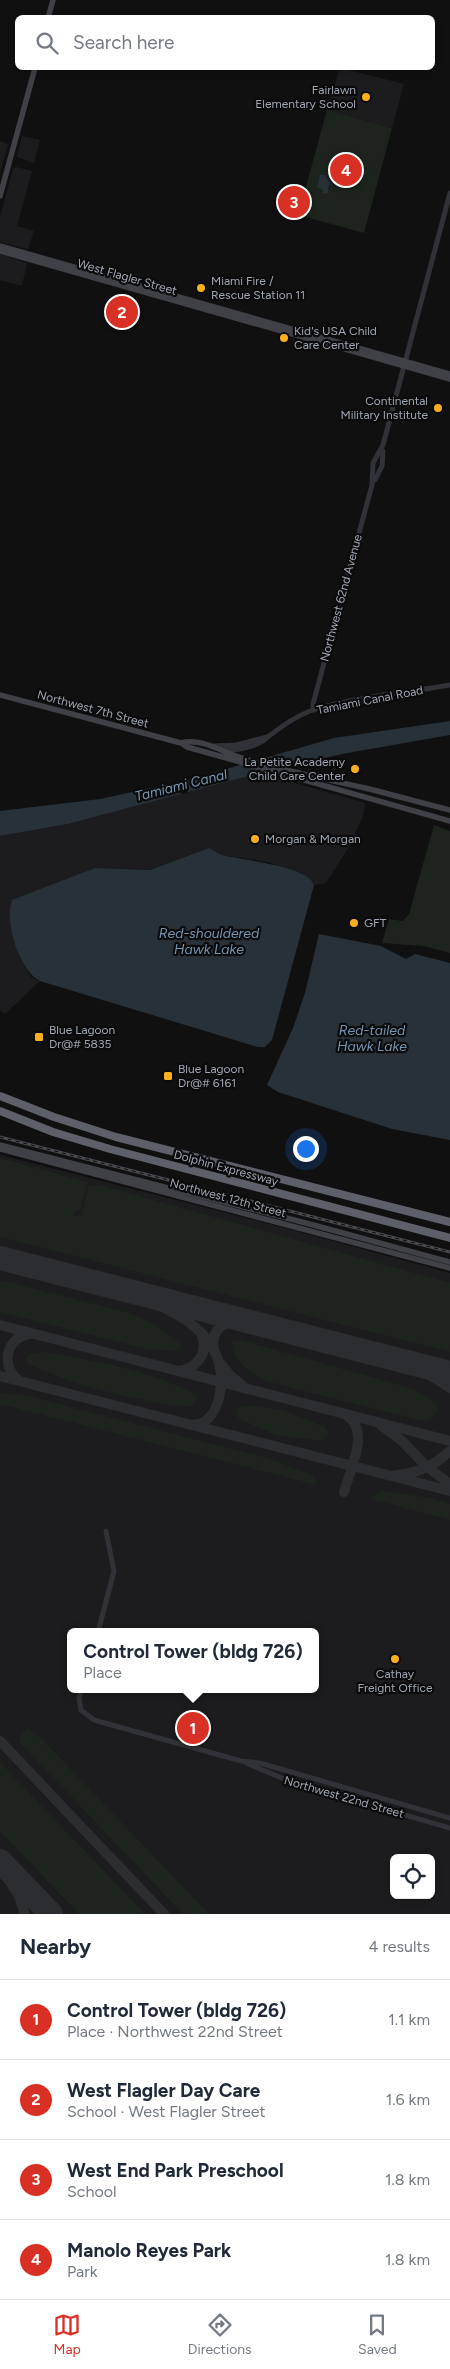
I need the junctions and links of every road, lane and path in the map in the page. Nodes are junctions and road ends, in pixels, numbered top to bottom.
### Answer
1 (53, 0) edge
2 (49, 15) edge
3 (34, 70) edge
4 (450, 193) edge
5 (0, 196) edge
6 (0, 246) edge
7 (0, 251) edge
8 (405, 363) junction
9 (450, 374) edge
10 (450, 379) edge
11 (378, 461) junction
12 (377, 469) junction
13 (450, 685) edge
14 (0, 695) edge
15 (314, 710) junction
16 (267, 737) junction
17 (182, 743) junction
18 (210, 746) junction
19 (195, 750) junction
20 (222, 751) junction
21 (450, 810) edge
22 (450, 821) edge
23 (0, 1096) edge
24 (0, 1111) edge
25 (0, 1145) edge
26 (0, 1149) edge
27 (450, 1222) edge
28 (450, 1238) edge
29 (450, 1262) edge
30 (450, 1268) edge
31 (106, 1531) dead end
32 (99, 1628) edge
33 (81, 1693) edge
34 (241, 1761) junction
35 (450, 1818) edge
36 (450, 1828) edge

1 - 2 main road
3 - 5 main road
4 - 8 street
6 - 8 main road, West Flagler Street
7 - 8 main road, West Flagler Street
8 - 9 main road, West Flagler Street
8 - 10 main road, West Flagler Street
8 - 11 street
11 - 12 street
11 - 12 street
12 - 15 street, Northwest 62nd Avenue
13 - 15 street, Tamiami Canal Road
14 - 17 main road, Northwest 7th Street
15 - 16 street, Tamiami Canal Road
16 - 18 street, Tamiami Canal Road
16 - 20 street, Tamiami Canal Road
17 - 18 main road, Northwest 7th Street
17 - 19 main road, Northwest 7th Street
18 - 20 main road, Northwest 7th Street
19 - 20 main road
19 - 22 main road, Northwest 7th Street
20 - 21 main road, Northwest 7th Street
23 - 27 highway, Dolphin Expressway
24 - 28 highway, Dolphin Expressway
25 - 29 main road, Northwest 12th Street
26 - 30 main road, Northwest 12th Street
31 - 32 street
33 - 34 street, Northwest 22nd Street
34 - 35 street, Northwest 22nd Street
34 - 36 street, Northwest 22nd Street

